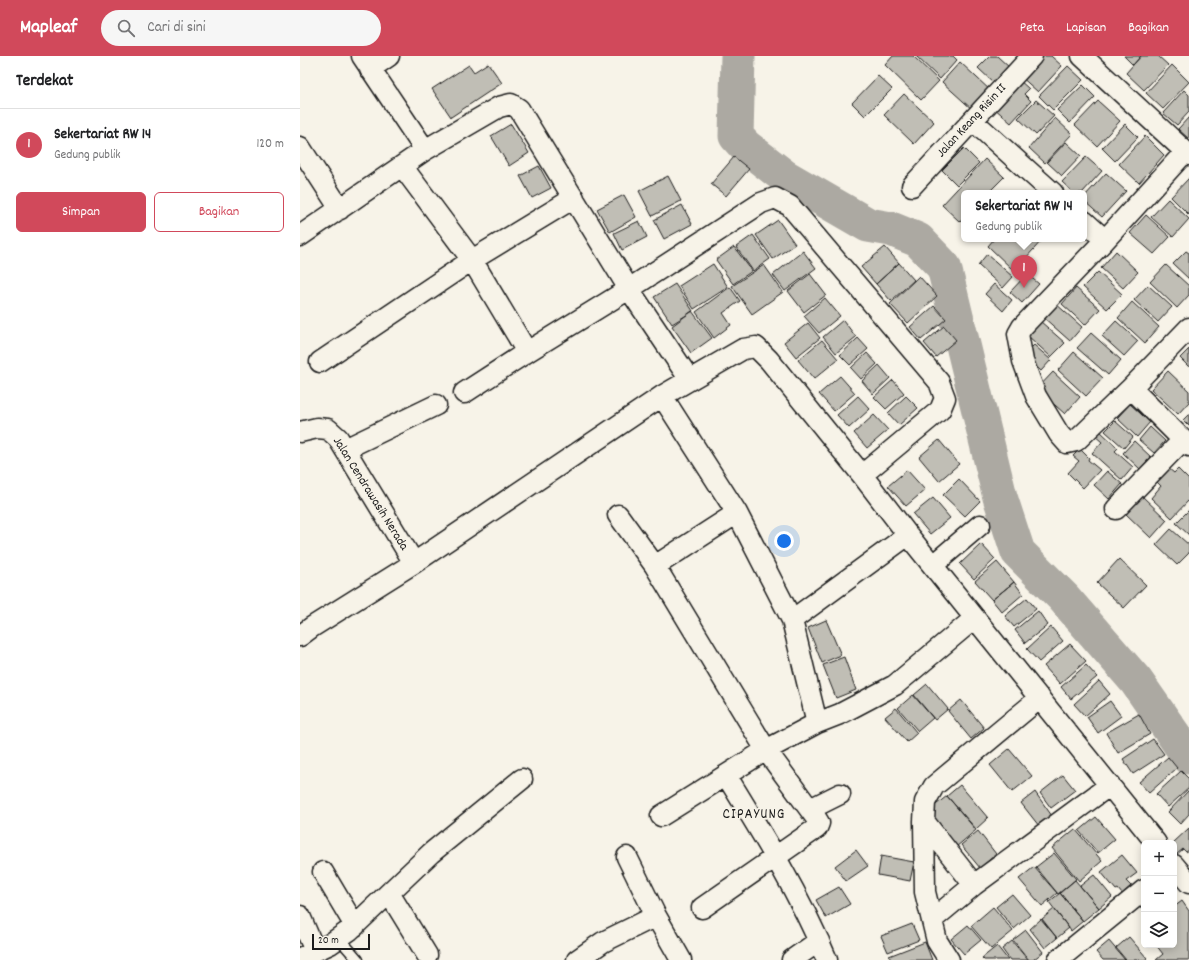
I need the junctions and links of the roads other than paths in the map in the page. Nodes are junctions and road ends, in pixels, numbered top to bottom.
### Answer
1 (389, 56) edge
2 (1032, 56) edge
3 (1082, 56) edge
4 (366, 62) edge
5 (982, 129) dead end
6 (300, 147) edge
7 (425, 150) junction
8 (1187, 154) edge
9 (402, 166) junction
10 (912, 186) dead end
11 (1050, 190) edge
12 (574, 198) junction
13 (340, 209) junction
14 (1087, 224) edge
15 (300, 236) edge
16 (1105, 240) junction
17 (472, 260) junction
18 (629, 289) junction
19 (1189, 328) edge
20 (527, 352) junction
21 (320, 362) dead end
22 (690, 380) junction
23 (1131, 388) junction
24 (464, 393) dead end
25 (662, 396) junction
26 (436, 405) dead end
27 (300, 432) edge
28 (1186, 443) edge
29 (345, 450) junction
30 (862, 476) junction
31 (1116, 510) dead end
32 (737, 513) junction
33 (618, 515) dead end
34 (980, 525) dead end
35 (908, 535) junction
36 (414, 563) junction
37 (933, 565) junction
38 (655, 566) junction
39 (975, 618) junction
40 (792, 620) junction
41 (300, 636) edge
42 (1040, 698) junction
43 (817, 723) junction
44 (766, 750) junction
45 (726, 775) junction
46 (522, 779) dead end
47 (1110, 785) junction
48 (840, 794) dead end
49 (810, 809) junction
50 (662, 816) dead end
51 (924, 821) junction
52 (1154, 840) edge
53 (776, 856) junction
54 (627, 857) dead end
55 (1177, 869) edge
56 (323, 872) dead end
57 (1189, 883) edge
58 (974, 885) junction
59 (1141, 892) edge
60 (389, 894) junction
61 (702, 908) dead end
62 (300, 916) edge
63 (656, 916) junction
64 (932, 920) junction
65 (354, 926) junction
66 (339, 938) junction
67 (819, 941) junction
68 (307, 955) edge
69 (427, 955) dead end
70 (580, 959) edge
71 (358, 960) edge
72 (681, 960) edge
73 (792, 960) edge
74 (827, 960) edge
75 (949, 960) edge
76 (1058, 960) edge

1 - 4 street
2 - 10 street, Jalan Keang Risin II
3 - 8 street
4 - 7 street
5 - 11 street
6 - 13 street
7 - 9 street
7 - 12 street
8 - 16 street
9 - 13 street
9 - 17 street
12 - 17 street
12 - 18 street
13 - 15 street
14 - 16 street
16 - 23 street
17 - 20 street
17 - 21 street
18 - 20 street
18 - 22 street
18 - 30 street
19 - 23 street
20 - 24 street
22 - 25 street
22 - 30 street
23 - 28 street
25 - 32 street
25 - 36 street
26 - 29 street
27 - 29 street, Jalan Cendrawasih Nerada
28 - 31 street
29 - 36 street, Jalan Cendrawasih Nerada
30 - 35 street
32 - 38 street
32 - 40 street
33 - 38 street
34 - 37 street
35 - 37 street
35 - 40 street
36 - 41 street
37 - 39 street
38 - 44 street
39 - 42 street
39 - 43 street
40 - 43 street
42 - 47 street
42 - 51 street
43 - 44 street
44 - 45 street
44 - 49 street
45 - 50 street
45 - 53 street
46 - 60 street
47 - 52 street
47 - 58 street
48 - 49 street
49 - 53 street
51 - 58 street
51 - 64 street
53 - 61 street
53 - 67 street
54 - 63 street
55 - 57 street
56 - 65 street
58 - 64 street
59 - 76 street
60 - 65 street
60 - 69 street
62 - 68 street
63 - 70 street
63 - 72 street
64 - 75 street
65 - 66 street
66 - 68 street
66 - 71 lane
67 - 73 street
67 - 74 street

